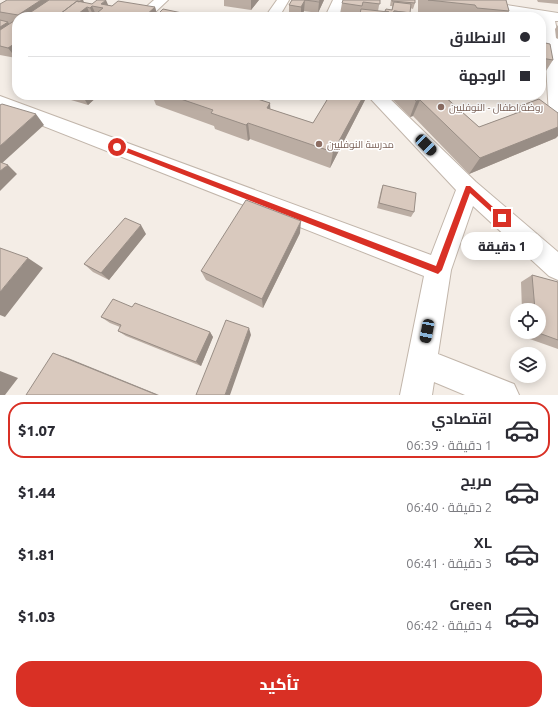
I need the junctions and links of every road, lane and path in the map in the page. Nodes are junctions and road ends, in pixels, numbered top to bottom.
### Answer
1 (162, 0) edge
2 (283, 0) edge
3 (339, 0) edge
4 (448, 0) edge
5 (130, 11) edge
6 (135, 12) edge
7 (147, 12) edge
8 (275, 12) edge
9 (334, 12) edge
10 (522, 12) edge
11 (553, 17) edge
12 (556, 46) edge
13 (556, 89) edge
14 (381, 100) edge
15 (0, 102) edge
16 (558, 116) edge
17 (468, 188) junction
18 (558, 268) edge
19 (438, 270) junction
20 (421, 362) junction
21 (416, 395) edge
22 (503, 395) edge

1 - 7 street
2 - 8 street
3 - 9 street
4 - 10 street
5 - 6 street
11 - 12 street
12 - 13 street
13 - 16 street
14 - 17 street
15 - 19 street
17 - 18 street
17 - 19 street
19 - 20 street
20 - 21 street
20 - 22 street

